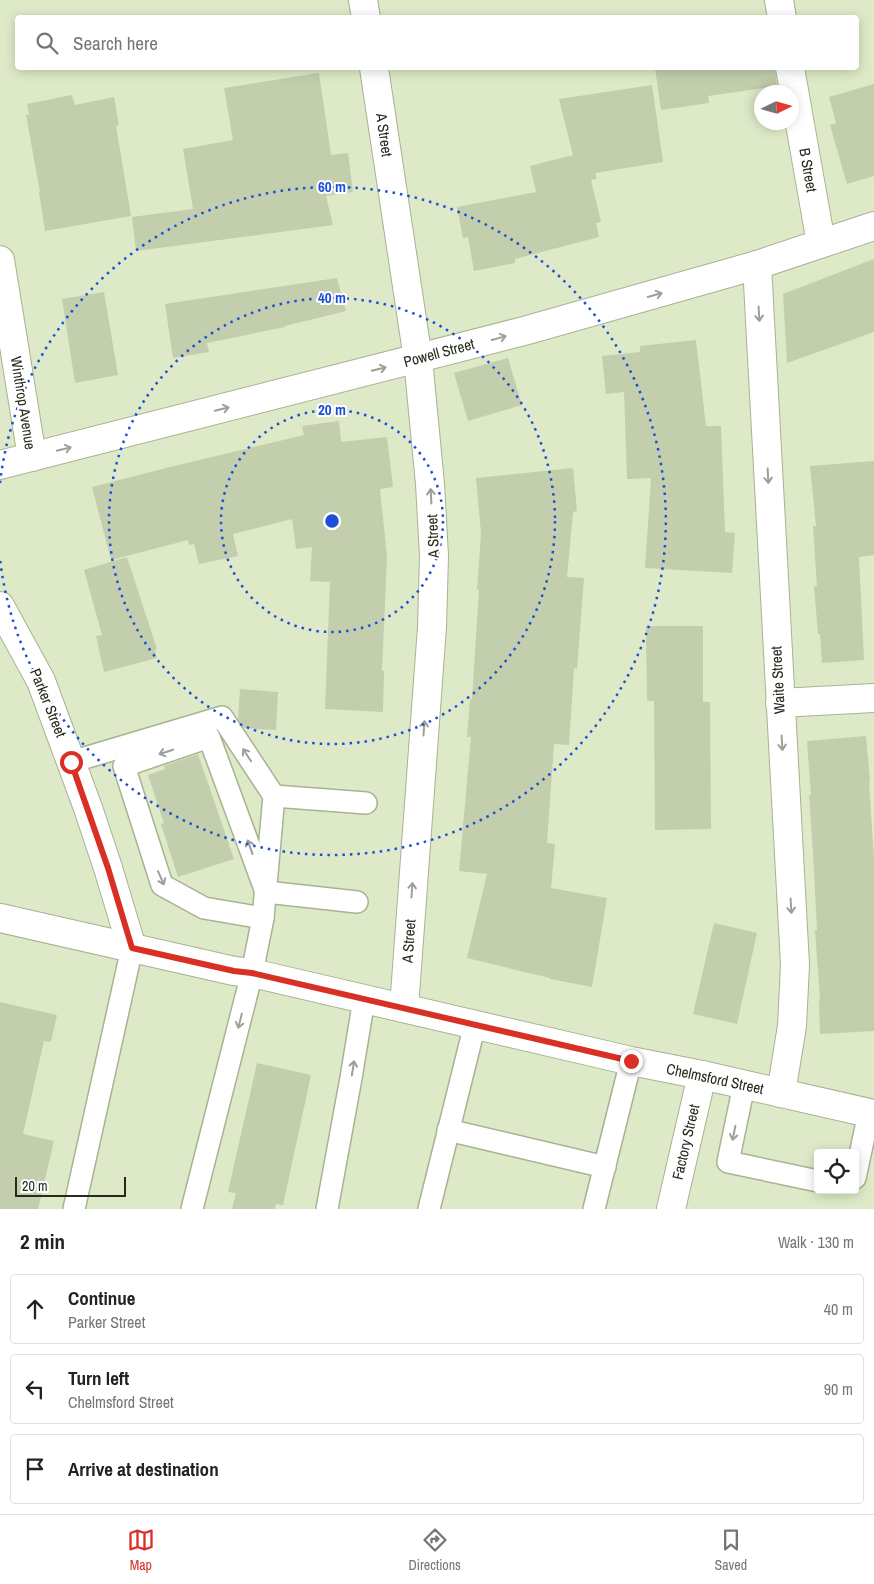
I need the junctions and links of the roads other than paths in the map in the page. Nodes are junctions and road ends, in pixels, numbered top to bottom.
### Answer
1 (363, 0) edge
2 (779, 0) edge
3 (366, 15) edge
4 (782, 15) edge
5 (374, 70) edge
6 (790, 70) edge
7 (874, 226) edge
8 (821, 243) junction
9 (0, 260) edge
10 (757, 265) junction
11 (418, 359) junction
12 (32, 458) junction
13 (0, 465) edge
14 (0, 606) edge
15 (874, 698) edge
16 (780, 703) junction
17 (71, 762) junction
18 (274, 796) junction
19 (366, 804) dead end
20 (266, 892) junction
21 (357, 902) dead end
22 (0, 918) edge
23 (263, 918) junction
24 (132, 948) junction
25 (252, 973) junction
26 (364, 999) junction
27 (404, 1008) junction
28 (475, 1024) junction
29 (631, 1061) junction
30 (702, 1075) junction
31 (744, 1085) junction
32 (781, 1093) junction
33 (871, 1113) edge
34 (448, 1130) junction
35 (859, 1162) edge
36 (605, 1167) junction
37 (814, 1180) edge
38 (74, 1209) edge
39 (192, 1209) edge
40 (327, 1209) edge
41 (429, 1209) edge
42 (594, 1209) edge
43 (671, 1209) edge

1 - 3 street
2 - 4 street
5 - 11 street, A Street
6 - 8 street, B Street
7 - 8 street, Powell Street
8 - 10 street, Powell Street
9 - 12 street, Winthrop Avenue
11 -> 10 street, Powell Street
10 -> 16 street, Waite Street
12 -> 11 street, Powell Street
27 -> 11 street, A Street
12 - 13 street, Powell Street
14 - 17 street, Parker Street
15 - 16 street
16 -> 32 street, Waite Street
18 -> 17 lane
17 - 24 street, Parker Street
18 - 19 lane
18 - 20 lane
20 - 21 lane
20 - 23 lane
20 -> 23 lane
22 - 24 street, Chelmsford Street
23 - 25 lane
24 - 25 street, Chelmsford Street
24 - 38 lane
25 - 26 street, Chelmsford Street
25 -> 39 lane
26 - 27 street, Chelmsford Street
40 -> 26 lane
27 - 28 street, Chelmsford Street
28 - 29 street, Chelmsford Street
28 - 34 lane
29 - 30 street, Chelmsford Street
29 - 36 lane
30 - 31 street, Chelmsford Street
30 - 43 street, Factory Street
31 - 32 street, Chelmsford Street
31 -> 37 lane
32 - 33 street, Chelmsford Street
33 - 35 lane
34 - 36 lane
34 - 41 lane
36 - 42 lane

